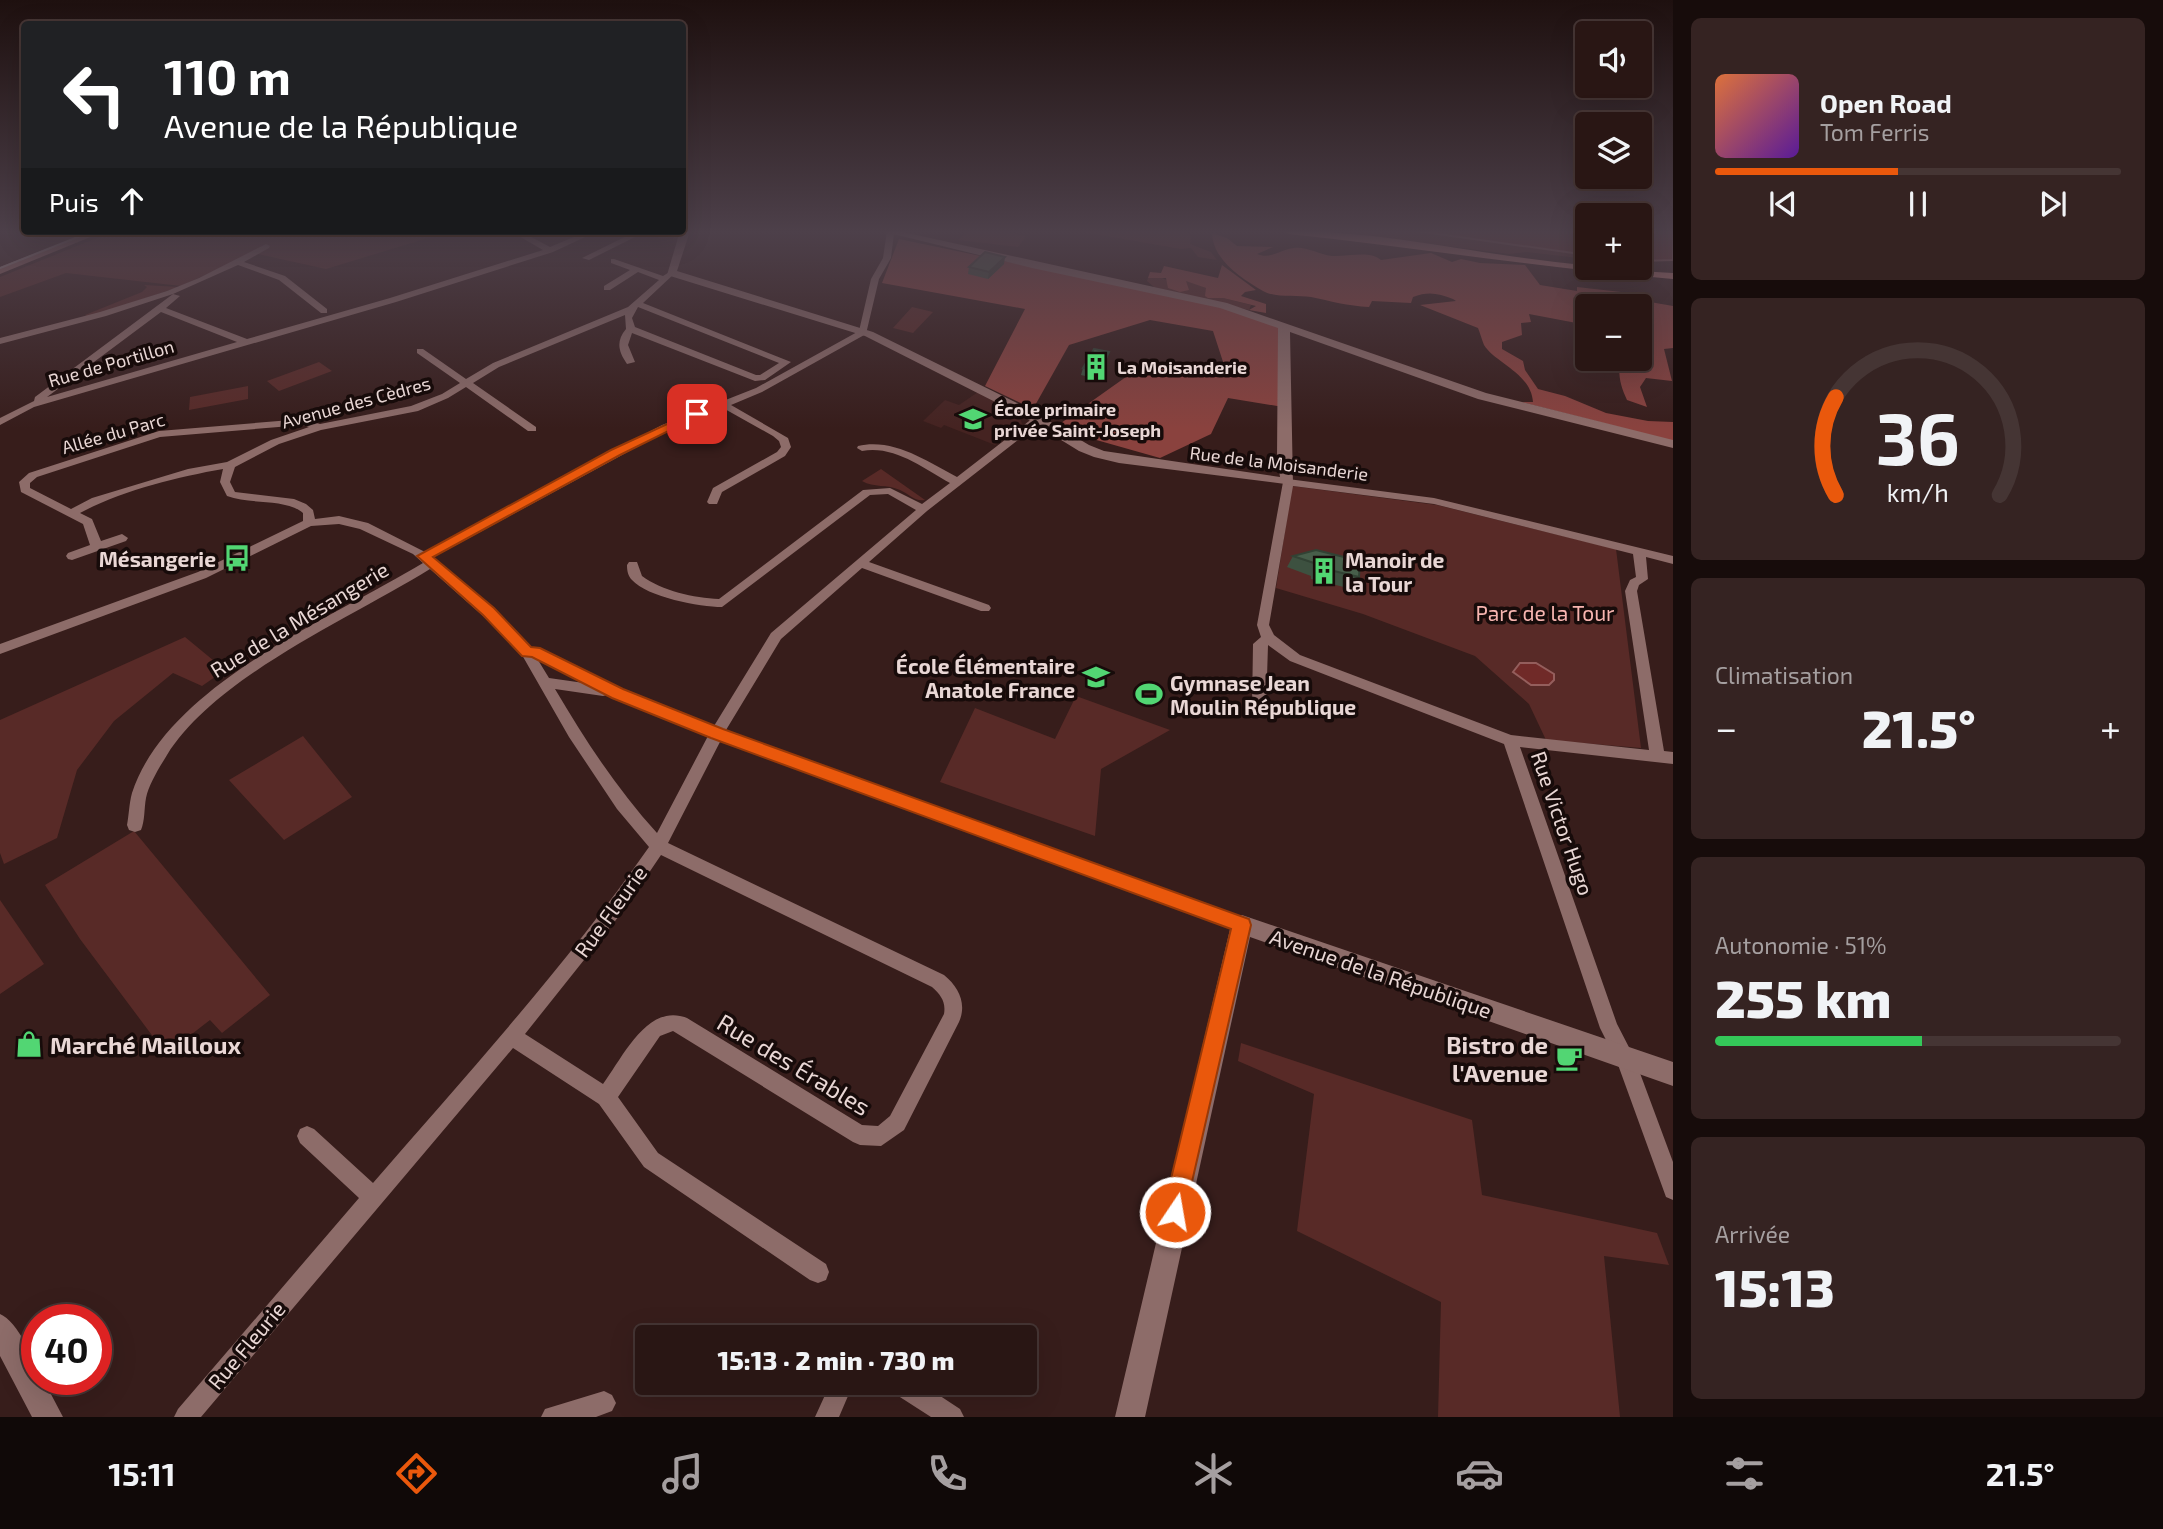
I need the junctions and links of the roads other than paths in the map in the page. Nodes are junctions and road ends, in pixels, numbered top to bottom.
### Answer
1 (160, 297) edge
2 (175, 297) edge
3 (306, 297) edge
4 (402, 297) edge
5 (645, 297) edge
6 (741, 297) edge
7 (871, 297) edge
8 (1187, 297) edge
9 (634, 307) junction
10 (159, 309) junction
11 (324, 311) dead end
12 (1284, 325) junction
13 (631, 329) junction
14 (863, 332) junction
15 (0, 341) edge
16 (245, 342) junction
17 (420, 351) dead end
18 (629, 362) dead end
19 (468, 383) junction
20 (723, 404) junction
21 (30, 405) junction
22 (1037, 420) junction
23 (0, 422) edge
24 (318, 427) junction
25 (532, 429) dead end
26 (1673, 443) edge
27 (862, 448) dead end
28 (230, 465) junction
29 (957, 482) junction
30 (1288, 482) junction
31 (713, 502) dead end
32 (923, 509) junction
33 (72, 513) junction
34 (309, 523) junction
35 (122, 538) dead end
36 (97, 547) junction
37 (1639, 552) junction
38 (72, 556) dead end
39 (427, 560) junction
40 (1673, 560) edge
41 (860, 563) junction
42 (633, 565) dead end
43 (985, 607) dead end
44 (1268, 639) junction
45 (0, 649) edge
46 (527, 652) junction
47 (545, 681) junction
48 (618, 694) junction
49 (1259, 709) dead end
50 (717, 733) junction
51 (1510, 740) junction
52 (1657, 755) junction
53 (1673, 758) edge
54 (135, 825) dead end
55 (657, 846) junction
56 (1242, 925) junction
57 (511, 1036) junction
58 (1625, 1057) junction
59 (1673, 1074) edge
60 (606, 1097) junction
61 (307, 1136) dead end
62 (1673, 1190) edge
63 (373, 1197) junction
64 (818, 1272) dead end
65 (0, 1328) edge
66 (837, 1395) edge
67 (917, 1395) edge
68 (604, 1403) dead end
69 (48, 1417) edge
70 (186, 1417) edge
71 (554, 1417) edge
72 (827, 1417) edge
73 (952, 1417) edge
74 (1130, 1417) edge

1 - 15 street
2 - 10 street
3 - 11 street
4 - 16 street, Rue de Portillon
5 - 9 street, Avenue des Cèdres
6 - 14 street, Rue de la Moisanderie
7 - 14 street
8 - 12 street
9 - 13 street
9 - 13 street
9 - 19 street, Avenue des Cèdres
10 - 16 street
10 - 21 street
12 - 26 street
12 - 30 street
13 - 18 street
14 - 20 street, Rue de la Mésangerie
14 - 22 street, Rue de la Moisanderie
16 - 21 street, Rue de Portillon
17 - 19 street
19 - 24 street, Avenue des Cèdres
19 - 25 street
20 - 31 street
20 - 39 street, Rue de la Mésangerie
21 - 23 street, Rue de Portillon
22 - 29 street, Rue Fleurie
22 - 30 street, Rue de la Moisanderie
24 - 28 street, Avenue des Cèdres
24 - 33 street, Allée du Parc
27 - 29 street
28 - 33 street, Avenue des Cèdres
28 - 34 street
29 - 32 street, Rue Fleurie
30 - 37 street, Rue de la Moisanderie
30 - 44 street
32 - 41 street, Rue Fleurie
32 - 42 street
33 - 36 street, Allée du Parc
34 - 39 street
34 - 45 street
35 - 36 street
36 - 38 street
37 - 40 street, Rue de la Moisanderie
37 - 52 street
39 - 46 street
39 - 54 street, Rue de la Mésangerie
41 - 43 street
41 - 50 street, Rue Fleurie
44 - 49 street
44 - 51 street, Rue Victor Hugo
46 - 47 street
46 - 48 street, Avenue de la République
47 - 48 street, Avenue de la République
47 - 55 street
48 - 50 street, Avenue de la République
50 - 55 street, Rue Fleurie
50 - 56 street, Avenue de la République
51 - 52 street
51 - 58 street, Rue Victor Hugo
52 - 53 street
55 - 57 street, Rue Fleurie
55 - 60 street, Rue des Érables
56 - 58 street, Avenue de la République
56 - 74 street
57 - 60 street
57 - 63 street, Rue Fleurie
58 - 59 street, Avenue de la République
58 - 62 street, Rue Victor Hugo
60 - 64 street
61 - 63 street
63 - 70 street, Rue Fleurie
65 - 69 street
66 - 72 street
67 - 73 street
68 - 71 street

